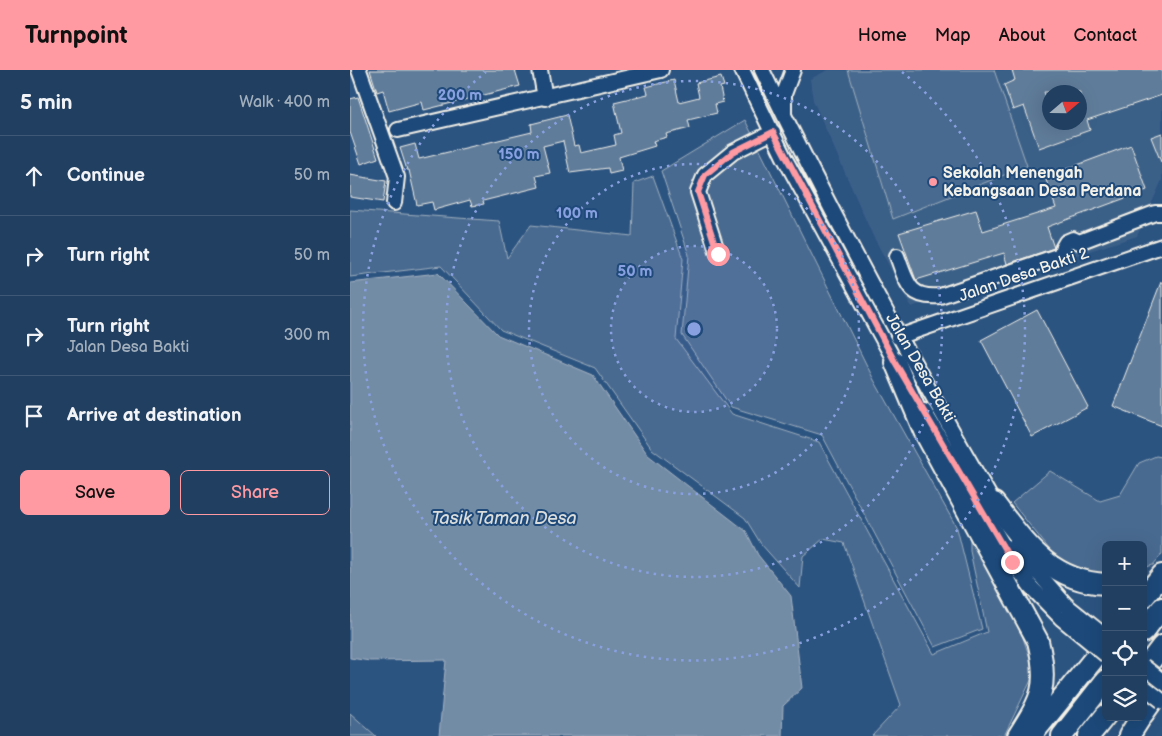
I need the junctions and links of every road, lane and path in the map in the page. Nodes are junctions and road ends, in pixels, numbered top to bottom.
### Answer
1 (359, 70) edge
2 (540, 70) edge
3 (661, 70) edge
4 (793, 70) edge
5 (764, 71) edge
6 (745, 74) edge
7 (545, 98) junction
8 (784, 120) junction
9 (398, 130) dead end
10 (773, 132) junction
11 (394, 203) dead end
12 (1162, 213) edge
13 (1162, 245) edge
14 (718, 254) dead end
15 (897, 256) dead end
16 (898, 337) junction
17 (895, 362) junction
18 (994, 503) junction
19 (1162, 568) edge
20 (1147, 576) edge
21 (1162, 576) edge
22 (1102, 584) edge
23 (1147, 593) edge
24 (1162, 608) edge
25 (1144, 631) edge
26 (1102, 633) edge
27 (1162, 642) edge
28 (1162, 646) edge
29 (1102, 649) edge
30 (1102, 652) edge
31 (1147, 661) edge
32 (1147, 666) edge
33 (1147, 669) edge
34 (1162, 681) edge
35 (1102, 685) edge
36 (1162, 687) edge
37 (1147, 689) edge
38 (1162, 701) edge
39 (1147, 709) edge
40 (1102, 721) edge
41 (1104, 721) edge
42 (1138, 721) edge
43 (1018, 736) edge
44 (1031, 736) edge
45 (1062, 736) edge
46 (1089, 736) edge
47 (1095, 736) edge
48 (1128, 736) edge

1 - 11 street
2 - 7 street
3 - 7 street
4 - 8 street
5 - 6 street
5 - 8 street, Jalan Desa Bakti
6 - 10 street, Jalan Desa Bakti
7 - 9 street
8 - 16 street, Jalan Desa Bakti
10 - 14 street
10 - 17 street, Jalan Desa Bakti
12 - 15 street
13 - 16 street, Jalan Desa Bakti 2
16 - 18 street, Jalan Desa Bakti
17 - 30 street, Jalan Desa Bakti, bridge
17 - 43 highway
18 - 22 highway
18 - 26 street, Jalan Desa Bakti, bridge
19 - 20 highway
21 - 23 highway
24 - 25 highway
27 - 31 highway
28 - 32 highway
29 - 44 highway
33 - 34 street, bridge
35 - 45 highway
36 - 39 highway
37 - 38 street, bridge
40 - 46 highway
41 - 47 highway
42 - 48 highway

